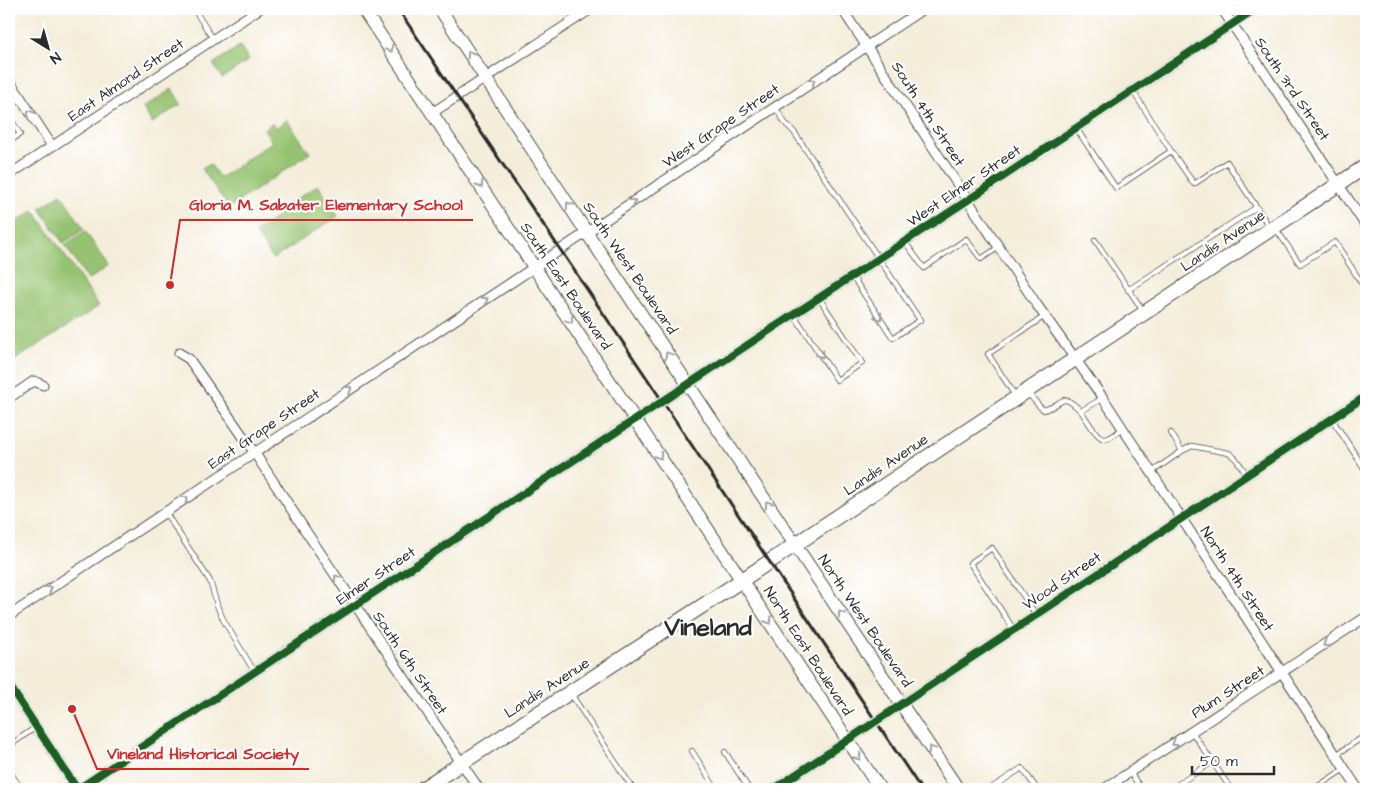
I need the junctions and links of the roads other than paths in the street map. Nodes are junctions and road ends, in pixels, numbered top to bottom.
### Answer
1 (194, 9) edge
2 (363, 9) edge
3 (440, 9) edge
4 (591, 9) edge
5 (842, 9) edge
6 (923, 9) edge
7 (1222, 9) edge
8 (1255, 9) edge
9 (254, 10) edge
10 (1232, 24) junction
11 (213, 39) junction
12 (866, 46) junction
13 (486, 78) junction
14 (9, 80) edge
15 (1132, 91) junction
16 (20, 97) junction
17 (9, 105) edge
18 (775, 107) junction
19 (432, 113) junction
20 (9, 116) edge
21 (1076, 128) junction
22 (9, 142) edge
23 (52, 146) junction
24 (1171, 151) junction
25 (1366, 166) edge
26 (9, 175) edge
27 (1339, 184) junction
28 (968, 200) junction
29 (1256, 207) junction
30 (1366, 226) edge
31 (1273, 228) junction
32 (587, 233) junction
33 (1095, 240) dead end
34 (905, 242) junction
35 (999, 247) junction
36 (878, 259) junction
37 (534, 267) junction
38 (852, 276) junction
39 (1128, 290) junction
40 (1366, 290) edge
41 (819, 298) junction
42 (1144, 313) junction
43 (794, 314) junction
44 (1045, 316) junction
45 (179, 354) dead end
46 (1075, 359) junction
47 (688, 385) junction
48 (44, 386) dead end
49 (1021, 395) junction
50 (1366, 396) edge
51 (9, 398) edge
52 (1103, 398) junction
53 (1081, 411) junction
54 (1332, 419) junction
55 (636, 420) junction
56 (1122, 429) junction
57 (1171, 433) dead end
58 (1182, 451) junction
59 (254, 452) junction
60 (1366, 471) edge
61 (1150, 472) junction
62 (1247, 475) junction
63 (165, 512) junction
64 (1182, 519) junction
65 (795, 545) junction
66 (742, 580) junction
67 (356, 606) junction
68 (1036, 615) junction
69 (9, 616) edge
70 (1366, 617) edge
71 (1014, 630) junction
72 (255, 672) junction
73 (1282, 672) junction
74 (9, 685) edge
75 (570, 692) junction
76 (902, 704) junction
77 (36, 726) junction
78 (1192, 732) junction
79 (1366, 734) edge
80 (848, 740) junction
81 (9, 746) edge
82 (692, 751) dead end
83 (725, 752) dead end
84 (1336, 755) junction
85 (1212, 762) junction
86 (461, 763) junction
87 (1344, 769) junction
88 (9, 770) edge
89 (1130, 772) junction
90 (630, 788) edge
91 (21, 789) edge
92 (78, 789) edge
93 (422, 789) edge
94 (479, 789) edge
95 (716, 789) edge
96 (749, 789) edge
97 (774, 789) edge
98 (880, 789) edge
99 (958, 789) edge
100 (990, 789) edge
101 (1036, 789) edge
102 (1104, 789) edge
103 (1141, 789) edge
104 (1171, 789) edge
105 (1231, 789) edge
106 (1314, 789) edge
107 (1358, 789) edge

1 - 11 lane
2 -> 19 main road, South East Boulevard
13 -> 3 main road, South West Boulevard
4 - 13 street
5 - 12 street, South 4th Street
6 - 12 street, West Grape Street
7 - 10 street, South 3rd Street
8 - 10 street, West Elmer Street
9 - 11 street, East Almond Street
10 - 15 street, West Elmer Street
10 - 27 street, South 3rd Street
11 - 23 street, East Almond Street
18 -> 12 street, West Grape Street
12 - 28 street, South 4th Street
13 - 19 street
32 -> 13 main road, South West Boulevard
14 - 16 street
15 - 21 street, West Elmer Street
15 - 24 lane
16 - 17 lane
23 -> 16 street
32 -> 18 street, West Grape Street
18 - 36 lane
19 -> 37 main road, South East Boulevard
20 - 22 lane
21 - 24 lane
21 - 28 street, West Elmer Street
23 - 26 street, East Almond Street
24 - 29 lane
25 - 27 main road, Landis Avenue
27 - 30 street, South 3rd Street
27 - 31 main road, Landis Avenue
28 - 34 street, West Elmer Street
28 - 35 street, South 4th Street
29 - 31 lane
29 - 39 lane
31 - 40 lane
31 - 42 main road, Landis Avenue
32 - 37 street, West Grape Street
47 -> 32 main road, South West Boulevard
33 - 39 lane
34 - 35 lane
34 - 36 street, West Elmer Street
35 - 44 street, South 4th Street
36 - 38 street, West Elmer Street
38 -> 36 lane
37 -> 55 main road, South East Boulevard
59 -> 37 street, East Grape Street
38 - 41 street, West Elmer Street
39 - 42 lane
41 - 43 street, West Elmer Street
43 -> 41 lane
42 - 46 main road, Landis Avenue
43 - 47 street, West Elmer Street
44 - 46 street, South 4th Street
44 - 49 lane
45 - 59 street, South 6th Street
46 - 49 main road, Landis Avenue
46 - 52 street, North 4th Street
47 - 55 street, Elmer Street
65 -> 47 main road, South West Boulevard
48 - 51 street
49 - 53 lane
49 - 65 main road, Landis Avenue
50 - 54 street, Wood Street
52 - 53 lane
52 - 56 street, North 4th Street
53 - 56 lane
54 - 60 lane
54 - 62 street, Wood Street
55 -> 66 main road, South East Boulevard
55 - 67 street, Elmer Street
56 - 61 street, North 4th Street
57 - 58 lane
58 - 61 lane
58 - 62 lane
63 -> 59 street, East Grape Street
67 -> 59 street, South 6th Street
61 - 64 street, North 4th Street
62 - 64 street, Wood Street
69 -> 63 street, East Grape Street
63 - 72 lane
64 - 68 street, Wood Street
64 - 73 street, North 4th Street
65 - 66 main road, Landis Avenue
76 -> 65 main road, North West Boulevard
66 - 75 main road, Landis Avenue
66 -> 80 main road, North East Boulevard
67 - 72 street, Elmer Street
67 - 86 street, South 6th Street
68 - 71 street, Wood Street
68 - 71 lane
70 -> 73 street, Plum Street
71 - 76 street, Wood Street
72 - 92 street, Elmer Street
73 - 78 street, Plum Street
73 - 84 street, North 4th Street
74 - 77 street
75 - 86 main road, Landis Avenue
75 - 90 lane
76 - 80 street, Wood Street
99 -> 76 main road, North West Boulevard
77 - 81 lane
77 - 92 street
78 - 85 lane
78 -> 89 street, Plum Street
79 - 84 lane
80 - 97 street, Wood Street
80 -> 98 main road, North East Boulevard
82 - 95 lane
83 - 96 lane
84 - 87 street, North 4th Street
85 - 104 lane
85 - 105 lane
86 - 93 main road, Landis Avenue
86 - 94 street, South 6th Street
87 - 106 lane
87 - 107 street, North 4th Street
88 - 91 lane
89 - 102 street, Plum Street
89 - 103 lane
100 - 101 lane

